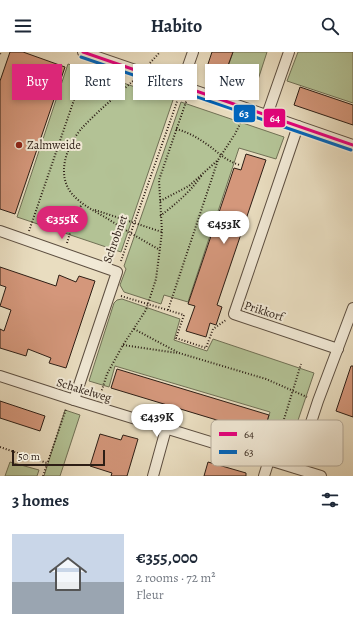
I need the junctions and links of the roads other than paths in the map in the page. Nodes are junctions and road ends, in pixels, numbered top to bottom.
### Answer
1 (193, 52) edge
2 (289, 52) edge
3 (86, 53) edge
4 (191, 64) edge
5 (133, 69) edge
6 (197, 92) edge
7 (267, 115) junction
8 (298, 126) junction
9 (353, 145) edge
10 (0, 231) edge
11 (353, 308) edge
12 (338, 349) junction
13 (0, 376) edge
14 (74, 400) junction
15 (312, 420) edge
16 (166, 429) junction
17 (211, 443) edge
18 (267, 466) edge
19 (289, 466) edge
20 (296, 468) joint
21 (152, 476) edge
22 (264, 476) edge
23 (321, 476) edge

1 - 4 street
2 - 7 street
3 - 5 street
6 - 7 street
7 - 8 street
8 - 9 street
8 - 12 street, Prikkorf
10 - 14 street, Schrobnet
11 - 12 street
12 - 15 street
13 - 14 street, Schakelweg
14 - 16 street, Schakelweg
16 - 17 street, Schakelweg
16 - 21 street
18 - 22 street
19 - 20 street, Schakelweg
20 - 23 street, Schakelweg

